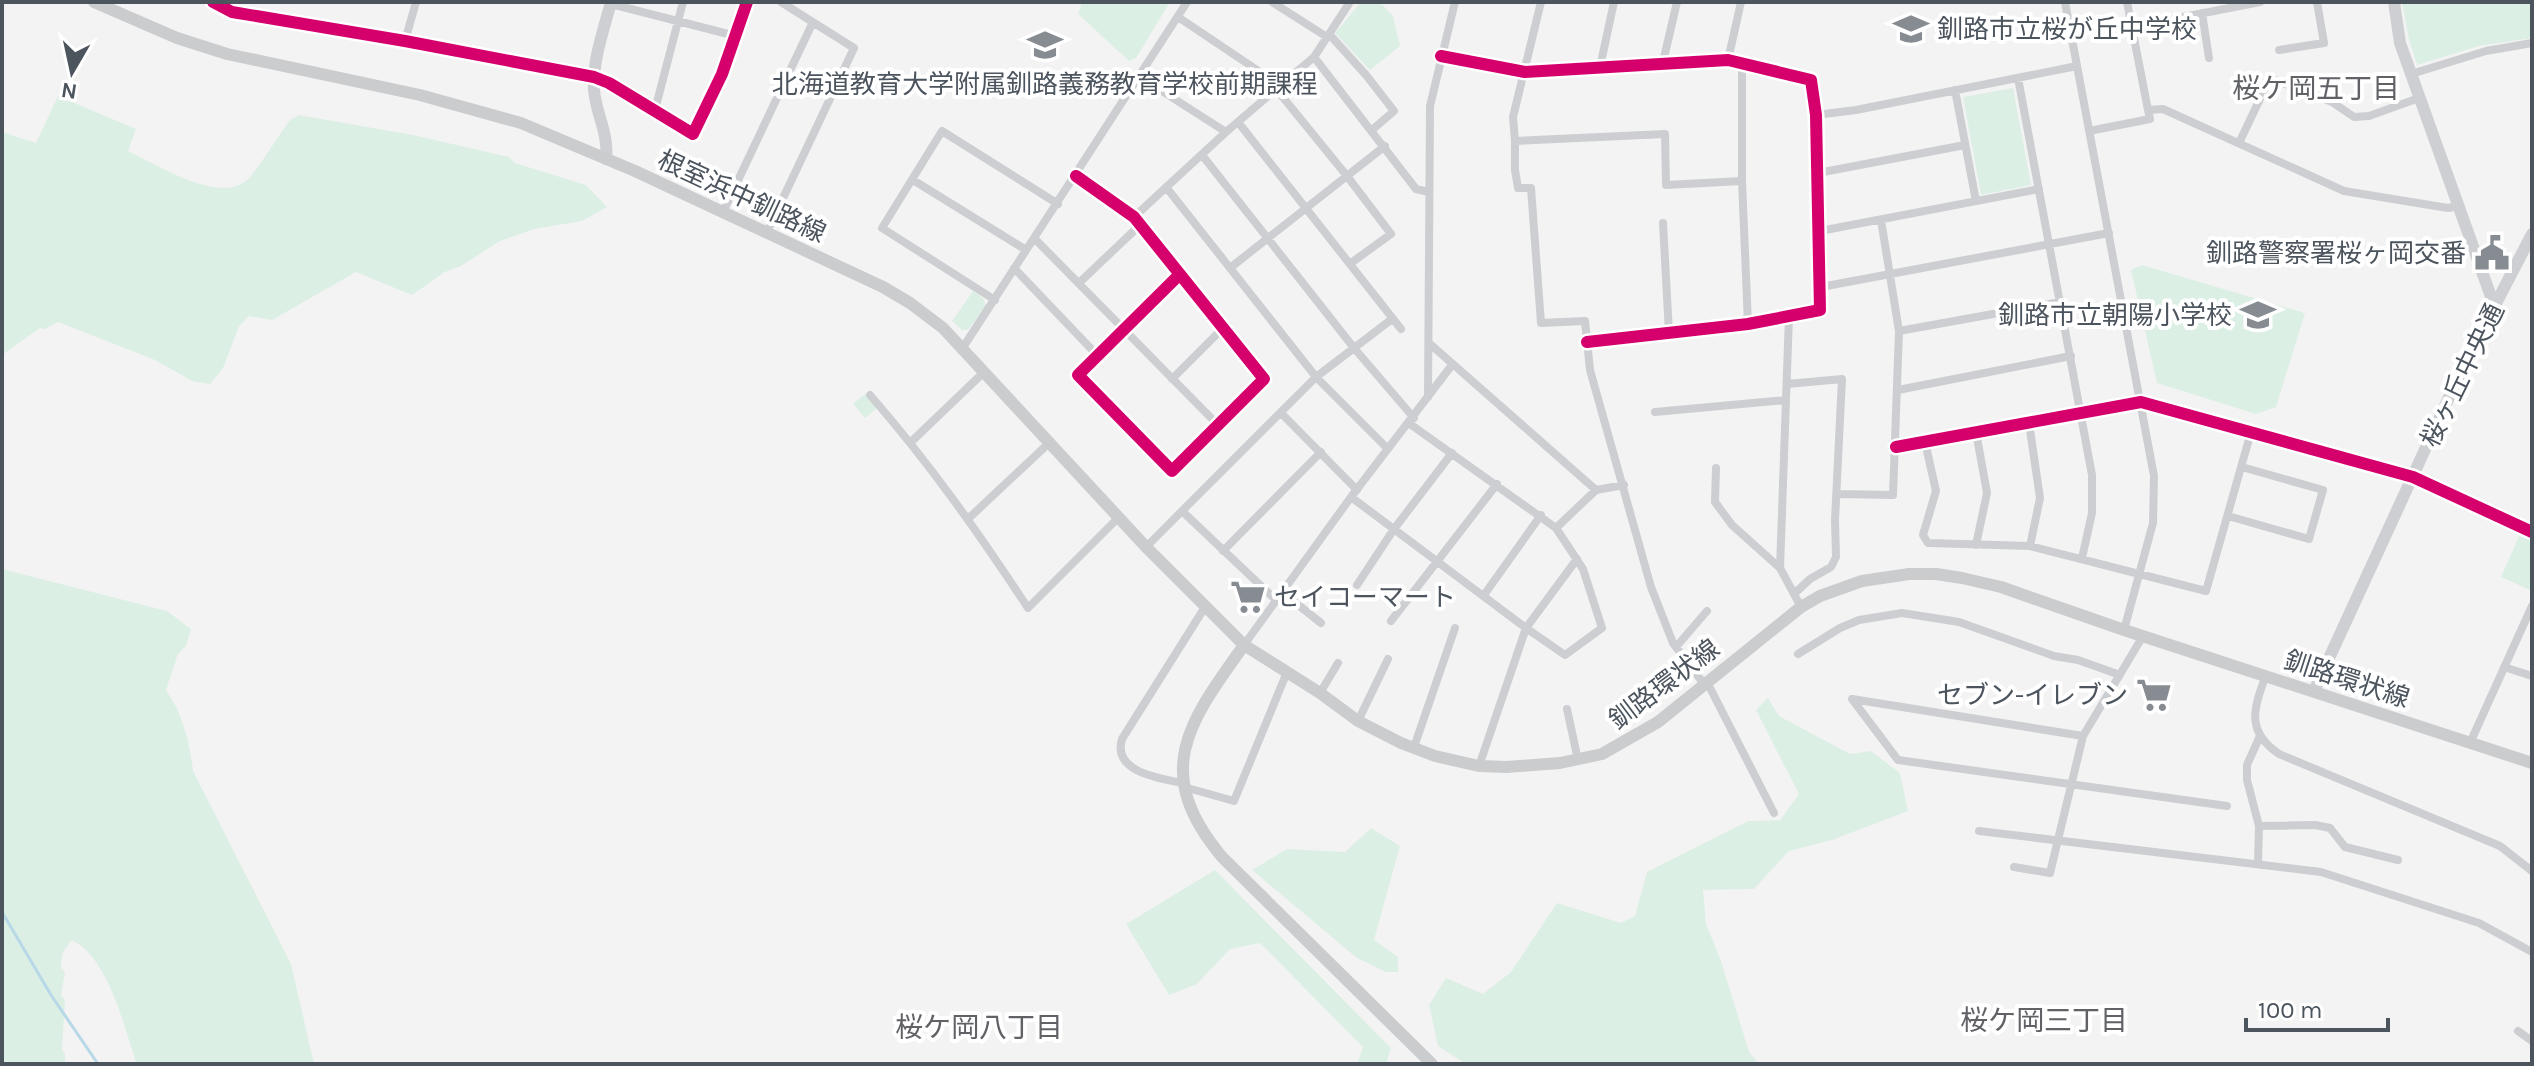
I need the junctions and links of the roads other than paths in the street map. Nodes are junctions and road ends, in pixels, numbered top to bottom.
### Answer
1 (94, 2) edge
2 (213, 2) edge
3 (416, 2) edge
4 (683, 2) edge
5 (747, 2) edge
6 (781, 2) edge
7 (1187, 2) edge
8 (1272, 2) edge
9 (1350, 2) edge
10 (1455, 2) edge
11 (1541, 2) edge
12 (1614, 2) edge
13 (1677, 2) edge
14 (1741, 2) edge
15 (2065, 2) edge
16 (2127, 2) edge
17 (2189, 2) edge
18 (2260, 2) edge
19 (2317, 2) edge
20 (2394, 2) edge
21 (611, 3) edge
22 (2202, 13) junction
23 (2192, 15) junction
24 (1178, 17) junction
25 (678, 22) junction
26 (813, 22) junction
27 (2132, 27) junction
28 (736, 36) junction
29 (1328, 36) junction
30 (405, 41) junction
31 (2532, 43) edge
32 (2279, 50) dead end
33 (1441, 56) junction
34 (1314, 57) junction
35 (2209, 58) dead end
36 (1728, 60) junction
37 (1663, 62) junction
38 (1742, 64) junction
39 (2077, 66) junction
40 (1600, 67) junction
41 (1525, 72) junction
42 (2411, 74) junction
43 (594, 77) junction
44 (1140, 77) junction
45 (2018, 78) junction
46 (1279, 88) junction
47 (1955, 90) junction
48 (2419, 98) junction
49 (655, 110) junction
50 (2148, 110) junction
51 (1816, 115) junction
52 (1238, 122) junction
53 (1372, 130) junction
54 (2089, 131) junction
55 (1226, 132) junction
56 (1515, 141) junction
57 (2239, 143) junction
58 (1965, 145) junction
59 (1385, 146) junction
60 (1202, 155) junction
61 (606, 159) junction
62 (1818, 173) junction
63 (1076, 176) junction
64 (1347, 176) junction
65 (913, 180) junction
66 (1742, 181) junction
67 (1166, 187) junction
68 (2039, 189) junction
69 (1429, 192) junction
70 (1976, 201) junction
71 (1058, 204) junction
72 (2458, 206) junction
73 (1307, 208) junction
74 (723, 212) junction
75 (1881, 220) junction
76 (1137, 221) junction
77 (1663, 223) dead end
78 (1820, 231) junction
79 (767, 232) junction
80 (2109, 233) junction
81 (2532, 234) edge
82 (1034, 238) junction
83 (1267, 238) junction
84 (2049, 245) junction
85 (1026, 250) junction
86 (1351, 263) junction
87 (1014, 268) junction
88 (1230, 268) junction
89 (1179, 275) junction
90 (1891, 275) junction
91 (1079, 283) junction
92 (1821, 287) junction
93 (995, 300) junction
94 (2060, 302) junction
95 (2494, 305) junction
96 (1789, 316) junction
97 (1392, 319) junction
98 (1748, 324) junction
99 (1125, 329) junction
100 (1222, 329) junction
101 (1401, 329) dead end
102 (1899, 331) junction
103 (1669, 333) junction
104 (1587, 342) junction
105 (1430, 344) junction
106 (1354, 348) junction
107 (962, 349) junction
108 (1098, 356) junction
109 (2071, 356) junction
110 (1452, 365) junction
111 (983, 373) junction
112 (1316, 377) junction
113 (1172, 379) junction
114 (1787, 384) junction
115 (1898, 390) junction
116 (870, 395) dead end
117 (1428, 397) junction
118 (1786, 400) junction
119 (2141, 402) junction
120 (1655, 412) dead end
121 (2080, 412) junction
122 (1281, 413) junction
123 (1412, 421) junction
124 (2029, 423) junction
125 (1218, 425) junction
126 (1976, 432) junction
127 (2251, 432) junction
128 (911, 442) junction
129 (1925, 442) junction
130 (1049, 443) junction
131 (1896, 447) junction
132 (1388, 449) junction
133 (1321, 452) junction
134 (1452, 453) junction
135 (2242, 467) junction
136 (1716, 468) dead end
137 (2413, 477) junction
138 (1497, 484) junction
139 (1624, 485) junction
140 (1596, 490) junction
141 (1354, 494) junction
142 (1837, 494) junction
143 (1183, 512) junction
144 (1541, 515) junction
145 (2228, 516) junction
146 (969, 518) junction
147 (1118, 518) junction
148 (1556, 528) junction
149 (1394, 529) junction
150 (2532, 532) edge
151 (1976, 545) junction
152 (2030, 546) junction
153 (1146, 547) junction
154 (1223, 551) junction
155 (2082, 558) junction
156 (1577, 559) junction
157 (1438, 562) junction
158 (1780, 568) junction
159 (2140, 574) junction
160 (1357, 585) dead end
161 (1795, 593) junction
162 (1484, 595) junction
163 (1279, 596) junction
164 (2532, 606) edge
165 (1205, 607) junction
166 (1801, 607) junction
167 (1707, 611) dead end
168 (1391, 621) dead end
169 (1321, 623) dead end
170 (1455, 628) dead end
171 (1526, 628) junction
172 (2124, 630) junction
173 (2143, 636) junction
174 (1244, 645) junction
175 (1676, 647) junction
176 (1798, 654) dead end
177 (1388, 659) dead end
178 (1338, 663) dead end
179 (2504, 667) junction
180 (1287, 672) junction
181 (2120, 675) junction
182 (2266, 675) junction
183 (2532, 676) edge
184 (1705, 683) junction
185 (2314, 691) junction
186 (1320, 693) junction
187 (1567, 709) dead end
188 (1358, 721) junction
189 (2083, 736) junction
190 (2260, 736) junction
191 (2470, 743) junction
192 (1414, 747) junction
193 (1578, 760) junction
194 (2532, 763) edge
195 (1479, 766) junction
196 (1182, 784) junction
197 (2071, 785) junction
198 (2227, 806) dead end
199 (1774, 813) dead end
200 (2259, 826) junction
201 (1979, 831) dead end
202 (2059, 840) junction
203 (2398, 860) dead end
204 (2258, 864) junction
205 (2014, 867) dead end
206 (2532, 871) edge
207 (2532, 952) edge
208 (2518, 1031) dead end
209 (2532, 1041) edge
210 (1432, 1064) edge

1 - 61 main road, 根室浜中釧路線
2 - 30 street
3 - 30 street
4 - 25 street
5 - 28 street
6 - 26 street
7 - 24 street
8 - 29 street
9 - 29 street
10 - 33 street
11 - 41 street
12 - 40 street
13 - 37 street
14 - 36 street
15 - 39 street
16 - 27 street
17 - 23 street
18 - 22 street
19 - 32 street
20 - 42 street
21 - 25 street
21 - 43 street
22 - 23 street
22 - 35 street
23 - 27 street
24 - 44 street
24 - 46 street
25 - 28 street
25 - 49 street
26 - 74 street
26 - 79 street
27 - 50 street
28 - 49 street
29 - 34 street
29 - 53 street
30 - 43 street
31 - 42 street
33 - 41 street
33 - 69 street
34 - 46 street
34 - 53 street
36 - 37 street
36 - 38 street
37 - 40 street
38 - 51 street
38 - 66 street
39 - 45 street
39 - 54 street
40 - 41 street
41 - 56 street
42 - 48 street
43 - 49 street
43 - 61 street
44 - 55 street
44 - 63 street
45 - 47 street
45 - 68 street
46 - 52 street
46 - 64 street
47 - 51 street
47 - 58 street
48 - 57 street
48 - 72 street
50 - 54 street
50 - 57 street
51 - 62 street
52 - 55 street
52 - 73 street
53 - 59 street
54 - 80 street
55 - 60 street
56 - 66 street
56 - 104 street
57 - 72 street
58 - 62 street
58 - 70 street
59 - 64 street
59 - 69 street
60 - 67 street
60 - 83 street
61 - 74 main road, 根室浜中釧路線
62 - 78 street
63 - 71 street
63 - 76 street
64 - 73 street
64 - 86 street
65 - 71 street
65 - 85 street
65 - 93 street
66 - 98 street
67 - 76 street
67 - 88 street
68 - 70 street
68 - 84 street
69 - 105 street
70 - 75 street
71 - 82 street
72 - 95 street
73 - 83 street
73 - 86 street
74 - 79 main road, 根室浜中釧路線
75 - 78 street
75 - 90 street
76 - 89 street
76 - 91 street
77 - 103 street
78 - 92 street
79 - 107 main road, 根室浜中釧路線
80 - 84 street
80 - 119 street
81 - 95 street, 桜ヶ丘中央通
82 - 85 street
82 - 91 street
83 - 88 street
83 - 106 street
84 - 90 street
84 - 94 street
85 - 87 street
86 - 97 street
87 - 93 street
87 - 108 street
88 - 112 street
89 - 99 street
89 - 100 street
90 - 92 street
90 - 102 street
91 - 99 street
92 - 96 street
93 - 107 street
94 - 102 street
94 - 109 street
95 - 137 street, 桜ヶ丘中央通
96 - 98 street
96 - 114 street
97 - 101 street
97 - 106 street
98 - 103 street
99 - 108 street
99 - 113 street
100 - 113 street
100 - 125 street
102 - 115 street
103 - 104 street
104 - 139 street
105 - 110 street
105 - 117 street
106 - 112 street
106 - 123 street
107 - 111 main road, 根室浜中釧路線
108 - 125 street
109 - 115 street
109 - 121 street
110 - 117 street
110 - 140 street
111 - 128 street
111 - 130 main road, 根室浜中釧路線
112 - 122 street
112 - 132 street
113 - 125 street
114 - 118 street
114 - 142 street
115 - 131 street
116 - 128 street
117 - 123 street
118 - 120 street
118 - 158 street
119 - 121 street
119 - 127 street
119 - 159 street
121 - 124 street
121 - 155 street
122 - 133 street
122 - 143 street
123 - 132 street
123 - 134 street
124 - 126 street
124 - 152 street
126 - 129 street
126 - 151 street
127 - 135 street
127 - 137 street
128 - 146 street
129 - 131 street
129 - 151 street
130 - 146 street
130 - 147 main road, 根室浜中釧路線
131 - 142 street
132 - 141 street
133 - 141 street
133 - 154 street
134 - 138 street
134 - 149 street
135 - 145 street
135 - 145 street
136 - 158 street
137 - 150 street
137 - 185 street, 桜ヶ丘中央通
138 - 144 street
138 - 157 street
139 - 140 street
139 - 175 street
140 - 148 street
141 - 149 street
141 - 163 street
142 - 161 street
143 - 153 street
143 - 154 street
144 - 148 street
144 - 162 street
145 - 159 street
146 - 147 street
147 - 153 main road, 根室浜中釧路線
148 - 156 street
149 - 157 street
149 - 160 street
151 - 152 street
152 - 155 street
153 - 165 main road, 根室浜中釧路線
154 - 163 street
155 - 159 street
156 - 171 street
156 - 171 street
157 - 162 street
157 - 168 street
158 - 161 street
159 - 172 street
161 - 166 street
162 - 171 street
163 - 169 street
163 - 174 street
164 - 179 street
165 - 174 main road, 根室浜中釧路線
165 - 196 street
166 - 172 main road, 釧路環状線
166 - 184 main road, 釧路環状線
167 - 175 street
170 - 192 street
171 - 195 street
172 - 173 main road, 釧路環状線
173 - 181 street
173 - 182 main road, 釧路環状線
174 - 180 main road, 釧路環状線
174 - 196 main road
175 - 184 street
176 - 181 street
177 - 188 street
178 - 186 street
179 - 183 street
179 - 191 street
180 - 186 main road, 釧路環状線
180 - 196 street
181 - 189 street
182 - 185 main road, 釧路環状線
182 - 190 street
184 - 193 main road, 釧路環状線
184 - 199 street
185 - 191 main road, 釧路環状線
186 - 188 main road, 釧路環状線
187 - 193 street
188 - 192 main road, 釧路環状線
189 - 197 street
189 - 197 street
190 - 200 street
190 - 206 street
191 - 194 main road, 釧路環状線
192 - 195 main road, 釧路環状線
193 - 195 main road, 釧路環状線
196 - 210 main road
197 - 198 street
197 - 202 street
200 - 203 street
200 - 204 street
201 - 202 street
202 - 204 street
202 - 205 street
204 - 207 street
208 - 209 street

